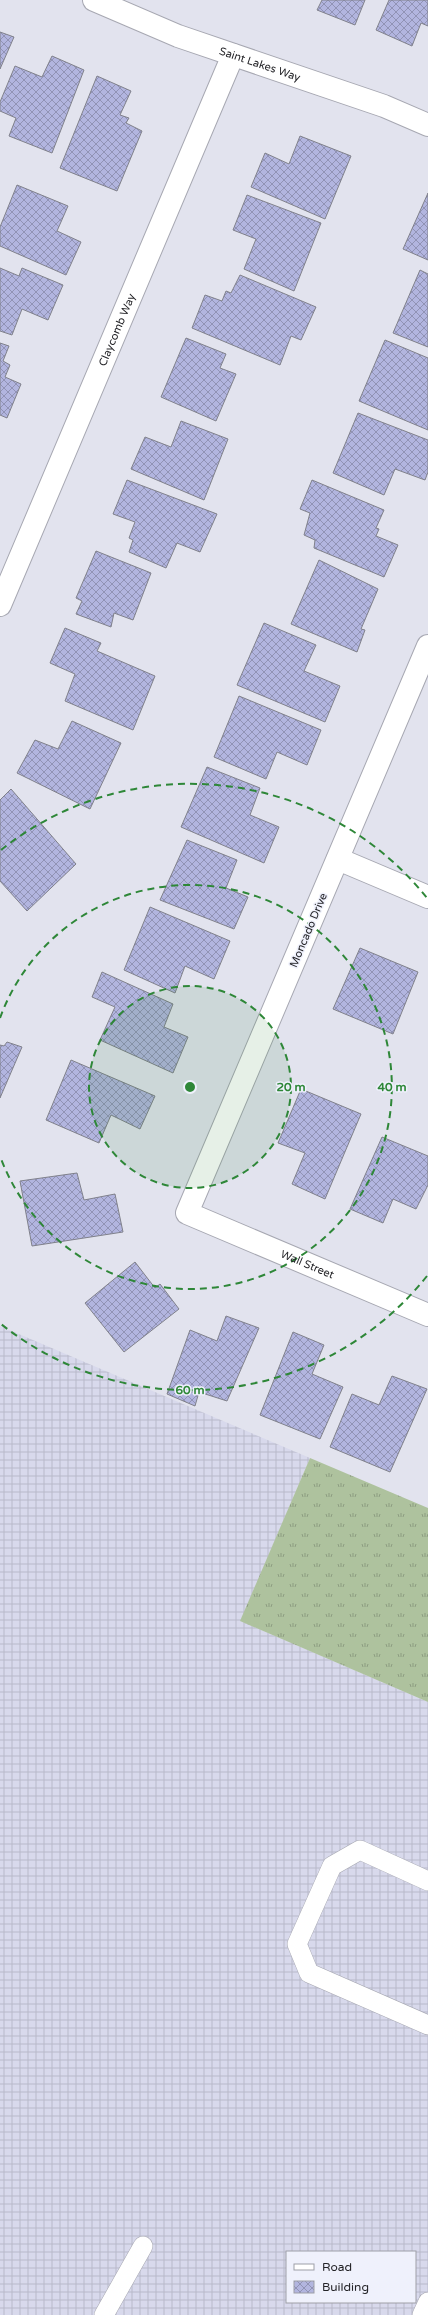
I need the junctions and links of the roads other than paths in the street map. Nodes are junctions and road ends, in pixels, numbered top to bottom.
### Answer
1 (94, 0) edge
2 (233, 55) junction
3 (428, 124) edge
4 (0, 605) edge
5 (428, 646) edge
6 (338, 859) junction
7 (428, 897) edge
8 (187, 1213) joint
9 (428, 1315) edge
10 (428, 1881) edge
11 (428, 2025) edge
12 (143, 2246) dead end
13 (428, 2302) edge
14 (104, 2315) edge
15 (422, 2315) edge

1 - 2 street, Saint Lakes Way
2 - 3 street, Saint Lakes Way
2 - 4 street, Claycomb Way
5 - 6 street, Moncado Drive
6 - 7 street
6 - 8 street, Moncado Drive
8 - 9 street, Wall Street
10 - 11 lane
12 - 14 lane
13 - 15 lane

